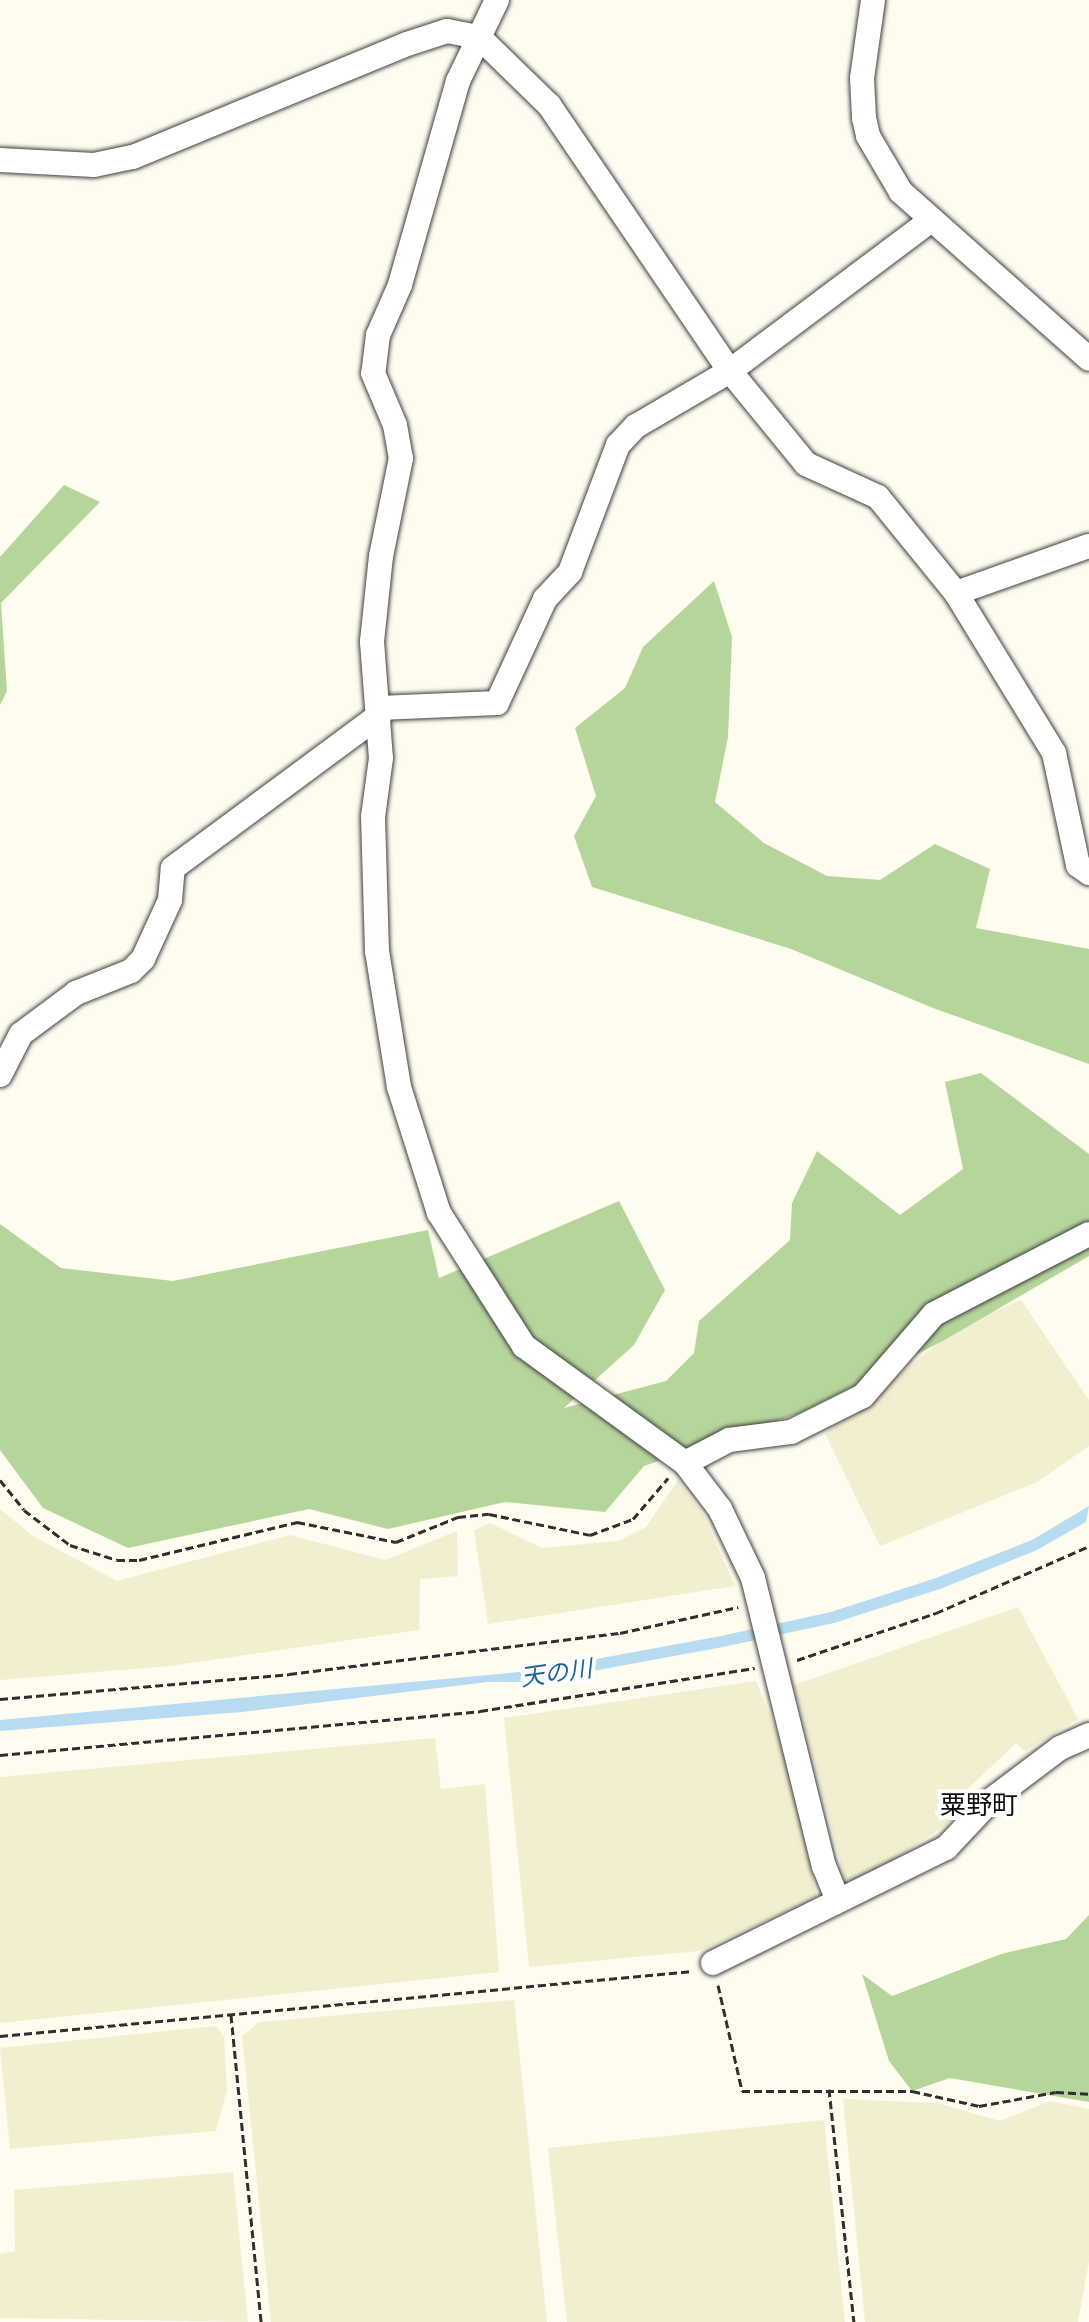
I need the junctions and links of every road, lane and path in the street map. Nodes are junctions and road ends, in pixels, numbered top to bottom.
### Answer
1 (497, 0) edge
2 (873, 0) edge
3 (479, 37) junction
4 (0, 160) edge
5 (931, 220) junction
6 (1089, 359) edge
7 (730, 371) junction
8 (1089, 546) edge
9 (956, 593) junction
10 (380, 712) junction
11 (1089, 873) edge
12 (0, 1075) edge
13 (1089, 1234) edge
14 (685, 1463) junction
15 (0, 1480) edge
16 (1089, 1546) edge
17 (760, 1603) junction
18 (771, 1660) junction
19 (0, 1699) edge
20 (1089, 1735) edge
21 (0, 1755) edge
22 (837, 1899) junction
23 (713, 1963) junction
24 (231, 2015) junction
25 (0, 2036) edge
26 (829, 2089) junction
27 (1089, 2094) edge
28 (261, 2322) edge
29 (854, 2322) edge

1 - 3 street
2 - 5 street
3 - 4 street
3 - 7 street
3 - 10 street
5 - 6 street
5 - 7 street
7 - 9 street
7 - 10 street
8 - 9 street
9 - 11 street
10 - 12 street
10 - 14 street
13 - 14 street
14 - 15 path
14 - 17 street
16 - 18 path
17 - 18 street
17 - 19 path
18 - 21 path
18 - 22 street
20 - 22 street
22 - 23 street
23 - 24 path
23 - 26 path
24 - 25 path
24 - 28 path
26 - 27 path
26 - 29 path

